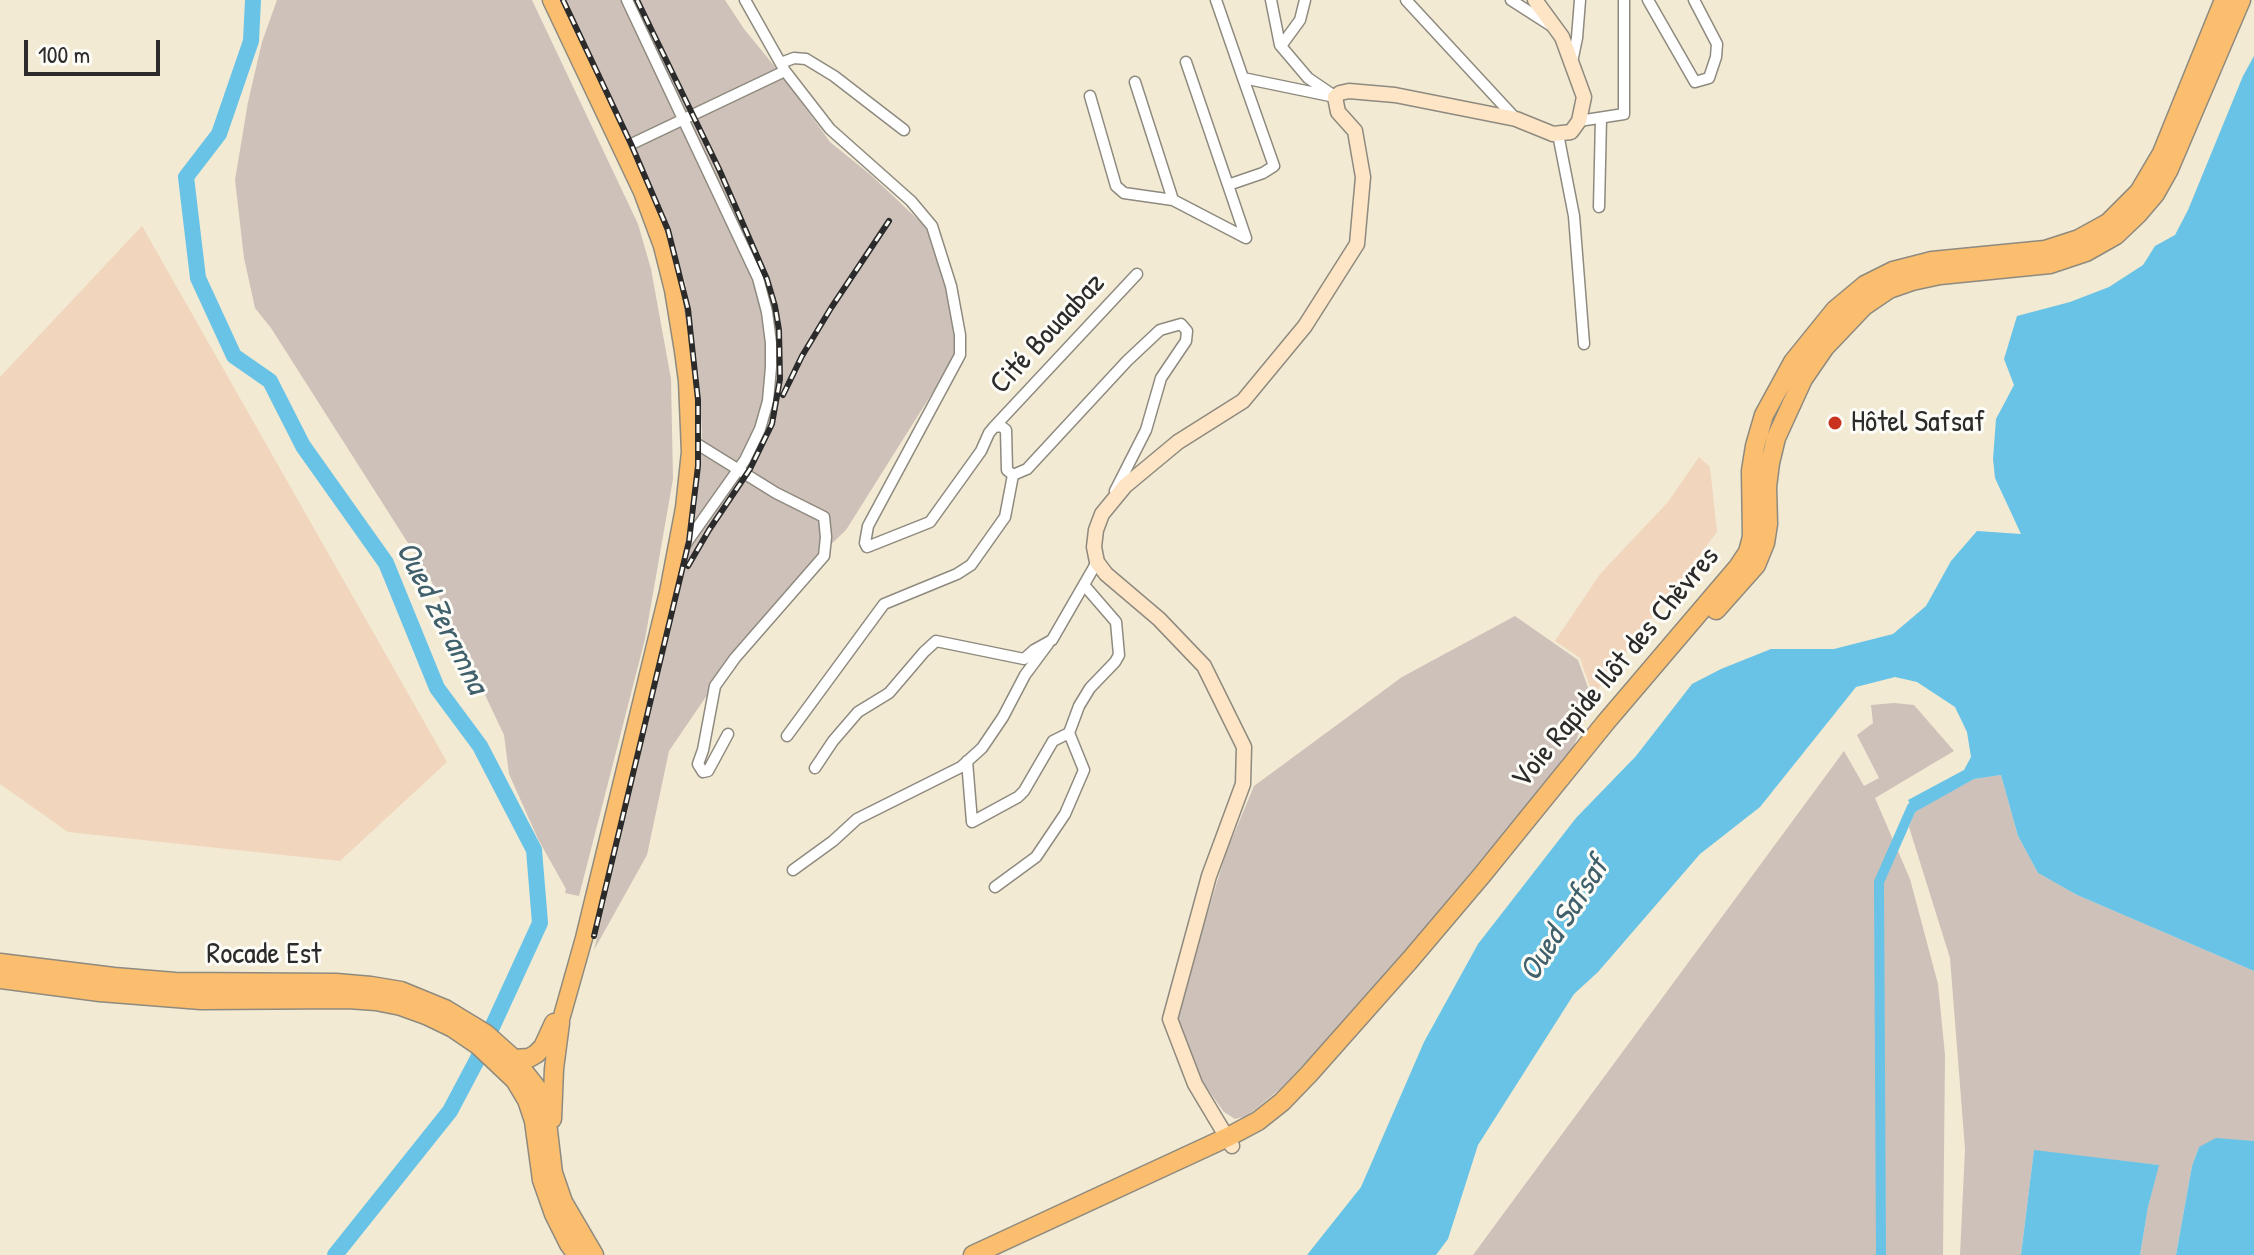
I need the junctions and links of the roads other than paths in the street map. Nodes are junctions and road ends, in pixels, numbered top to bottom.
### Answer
1 (551, 0) edge
2 (627, 0) edge
3 (745, 0) edge
4 (1216, 0) edge
5 (1271, 0) edge
6 (1305, 0) edge
7 (1406, 0) edge
8 (1511, 0) edge
9 (1535, 0) edge
10 (1580, 0) edge
11 (1624, 0) edge
12 (1648, 0) edge
13 (1694, 0) edge
14 (2224, 0) edge
15 (2241, 0) edge
16 (1556, 29) junction
17 (1281, 46) junction
18 (1186, 62) dead end
19 (1572, 64) junction
20 (783, 67) junction
21 (1243, 78) junction
22 (1135, 82) dead end
23 (1090, 96) dead end
24 (1335, 97) junction
25 (1601, 118) junction
26 (682, 119) junction
27 (1516, 119) junction
28 (1579, 121) junction
29 (904, 130) dead end
30 (1558, 134) junction
31 (621, 149) junction
32 (1228, 185) junction
33 (1173, 200) junction
34 (1599, 207) dead end
35 (1137, 274) dead end
36 (1584, 344) dead end
37 (994, 427) junction
38 (689, 439) junction
39 (739, 470) junction
40 (1013, 475) junction
41 (1102, 514) junction
42 (676, 558) junction
43 (1097, 562) junction
44 (1084, 585) junction
45 (1052, 640) junction
46 (1069, 733) junction
47 (728, 734) dead end
48 (787, 736) dead end
49 (967, 761) junction
50 (815, 768) dead end
51 (793, 870) dead end
52 (995, 887) dead end
53 (0, 963) edge
54 (0, 979) edge
55 (558, 1022) junction
56 (466, 1028) junction
57 (509, 1060) junction
58 (531, 1103) junction
59 (1230, 1142) junction
60 (553, 1173) junction
61 (577, 1255) edge
62 (594, 1255) edge
63 (973, 1255) edge
64 (999, 1255) edge

1 - 31 main road
2 - 26 street
3 - 20 street
4 - 21 street
5 - 17 street
6 - 17 street
7 - 27 street
8 - 16 street
9 - 16 street
10 - 19 street
11 - 25 street
12 - 13 street
14 - 59 highway, Voie Rapide Ilôt des Chèvres
15 - 59 highway, Voie Rapide Ilôt des Chèvres
16 - 19 street
17 - 24 street
18 - 32 street
19 - 28 street
20 - 26 street
20 - 29 street
20 - 37 street, Cité Bouaabaz
21 - 24 street
21 - 32 street
22 - 33 street
23 - 33 street
24 - 27 street
24 - 41 street
25 - 28 street
25 - 34 street
26 - 31 street
26 - 39 street
27 - 30 street
28 - 30 street
30 - 36 street
31 - 38 main road
32 - 33 street
35 - 37 street, Cité Bouaabaz
37 - 40 street
38 - 39 street
38 - 42 main road
39 - 42 street
39 - 47 street
40 - 41 street
40 - 48 street
41 - 43 street
42 - 55 main road
43 - 44 street
43 - 59 street
44 - 45 street
44 - 46 street
45 - 49 street
45 - 50 street
46 - 49 street
46 - 52 street
49 - 51 street
53 - 56 highway, Rocade Est
54 - 56 highway, Rocade Est
55 - 57 highway
55 - 58 highway
55 - 60 highway
56 - 57 highway, Rocade Est
57 - 58 highway, Rocade Est
58 - 60 highway
58 - 61 highway
59 - 63 highway, Voie Rapide Ilôt des Chèvres
59 - 64 highway, Voie Rapide Ilôt des Chèvres
60 - 62 highway

